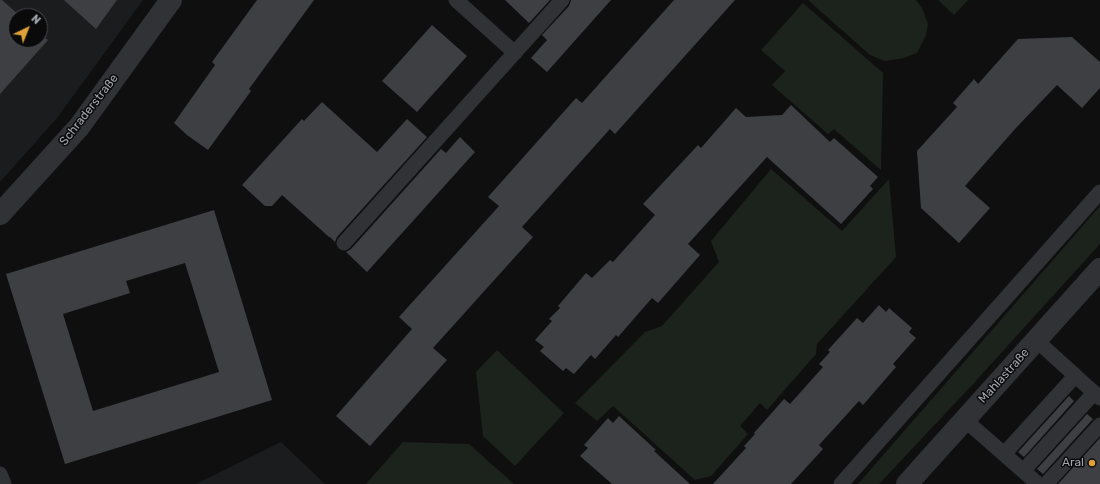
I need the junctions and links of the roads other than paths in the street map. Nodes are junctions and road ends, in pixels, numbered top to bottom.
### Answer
1 (171, 0) edge
2 (456, 0) edge
3 (562, 0) edge
4 (515, 53) junction
5 (1100, 192) edge
6 (0, 214) edge
7 (344, 243) dead end
8 (1100, 269) edge
9 (1036, 340) junction
10 (1075, 376) junction
11 (1097, 395) edge
12 (965, 420) junction
13 (1100, 425) edge
14 (1004, 454) junction
15 (1023, 471) junction
16 (0, 474) edge
17 (4, 484) edge
18 (840, 484) edge
19 (907, 484) edge
20 (1038, 484) edge
21 (1046, 484) edge

1 - 6 street, Schraderstraße
2 - 4 lane
3 - 4 lane
4 - 7 lane
5 - 18 lane
8 - 9 street, Mahlastraße
9 - 10 lane
9 - 12 street, Mahlastraße
10 - 11 lane
10 - 14 lane
11 - 15 lane
12 - 14 lane
12 - 19 street, Mahlastraße
13 - 21 lane
14 - 15 lane
15 - 20 lane
16 - 17 lane

